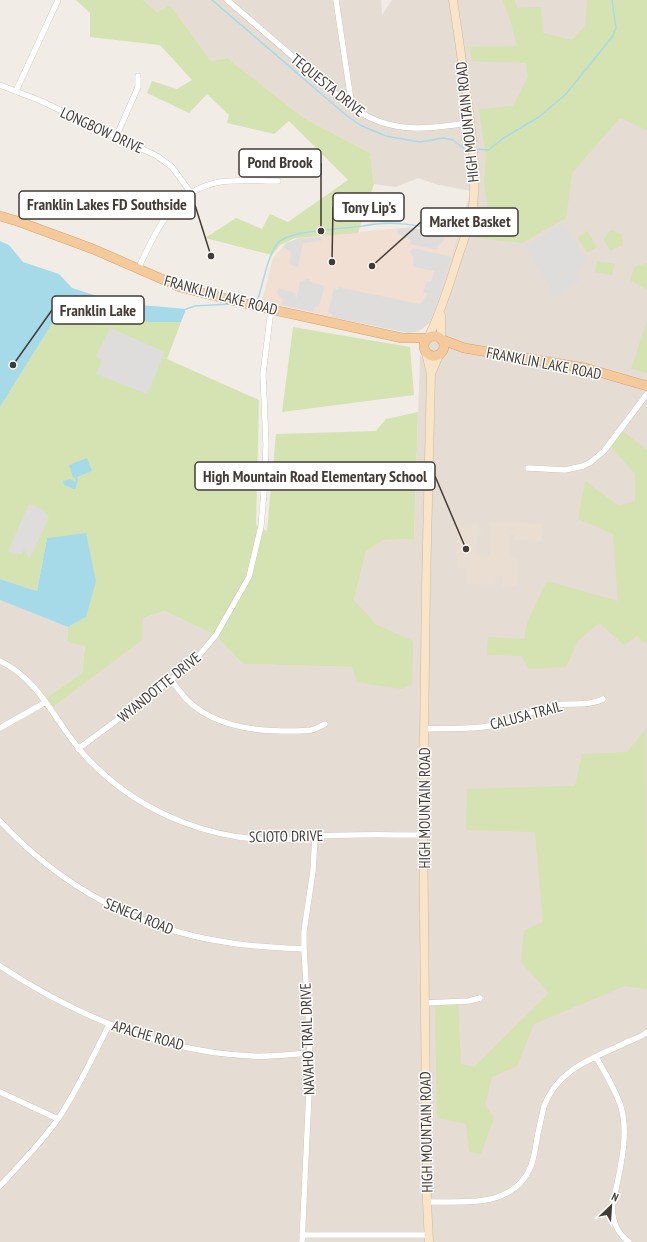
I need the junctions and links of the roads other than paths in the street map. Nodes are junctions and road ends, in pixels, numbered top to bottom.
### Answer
1 (58, 0) edge
2 (227, 0) edge
3 (336, 0) edge
4 (453, 0) edge
5 (138, 76) dead end
6 (0, 85) edge
7 (16, 91) junction
8 (352, 107) junction
9 (470, 123) junction
10 (116, 137) junction
11 (278, 181) dead end
12 (191, 194) junction
13 (0, 216) edge
14 (138, 269) junction
15 (271, 309) junction
16 (440, 312) junction
17 (428, 337) junction
18 (402, 338) junction
19 (442, 339) junction
20 (464, 348) junction
21 (425, 352) junction
22 (440, 354) junction
23 (431, 374) junction
24 (647, 386) edge
25 (647, 394) edge
26 (528, 468) dead end
27 (0, 661) edge
28 (171, 680) junction
29 (603, 699) dead end
30 (46, 702) junction
31 (325, 724) dead end
32 (0, 728) edge
33 (424, 729) junction
34 (78, 749) junction
35 (0, 821) edge
36 (423, 835) junction
37 (315, 836) junction
38 (304, 949) junction
39 (0, 966) edge
40 (480, 998) dead end
41 (425, 1003) junction
42 (109, 1024) junction
43 (647, 1032) edge
44 (310, 1053) junction
45 (596, 1058) junction
46 (0, 1092) edge
47 (58, 1119) junction
48 (0, 1186) edge
49 (427, 1202) junction
50 (302, 1235) junction
51 (429, 1239) edge
52 (302, 1242) edge
53 (629, 1242) edge

1 - 7 street
2 - 8 street, TEQUESTA DRIVE
3 - 8 street
4 - 9 main road, HIGH MOUNTAIN ROAD
5 - 10 street
6 - 7 street, LONGBOW DRIVE
7 - 10 street, LONGBOW DRIVE
8 - 9 street, TEQUESTA DRIVE
9 - 16 main road, HIGH MOUNTAIN ROAD
10 - 12 street, LONGBOW DRIVE
11 - 12 street
12 - 14 street
13 - 14 main road, FRANKLIN LAKE ROAD
14 - 15 main road, FRANKLIN LAKE ROAD
15 - 18 main road, FRANKLIN LAKE ROAD
15 - 28 street, WYANDOTTE DRIVE
16 - 17 main road, HIGH MOUNTAIN ROAD
16 - 19 main road, HIGH MOUNTAIN ROAD
17 - 18 main road, FRANKLIN LAKE ROAD
17 - 19 main road
17 - 21 main road
18 - 21 main road, FRANKLIN LAKE ROAD
19 - 20 main road, FRANKLIN LAKE ROAD
19 - 22 main road
20 - 22 main road, FRANKLIN LAKE ROAD
20 - 24 main road, FRANKLIN LAKE ROAD
21 - 22 main road
21 - 23 main road, HIGH MOUNTAIN ROAD
22 - 23 main road, HIGH MOUNTAIN ROAD
23 - 33 main road, HIGH MOUNTAIN ROAD
25 - 26 street
27 - 30 street, SCIOTO DRIVE
28 - 31 street
28 - 34 street, WYANDOTTE DRIVE
29 - 33 street, CALUSA TRAIL
30 - 32 street
30 - 34 street, SCIOTO DRIVE
33 - 36 main road, HIGH MOUNTAIN ROAD
34 - 37 street, SCIOTO DRIVE
35 - 38 street, SENECA ROAD
36 - 37 street, SCIOTO DRIVE
36 - 41 main road, HIGH MOUNTAIN ROAD
37 - 38 street, NAVAHO TRAIL DRIVE
38 - 44 street, NAVAHO TRAIL DRIVE
39 - 42 street, APACHE ROAD
40 - 41 street
41 - 49 main road, HIGH MOUNTAIN ROAD
42 - 44 street, APACHE ROAD
42 - 47 street
43 - 45 street
44 - 50 street, NAVAHO TRAIL DRIVE
45 - 49 street
45 - 53 street
46 - 47 street
47 - 48 street
49 - 51 main road, HIGH MOUNTAIN ROAD
50 - 51 street
50 - 52 street, NAVAHO TRAIL DRIVE

